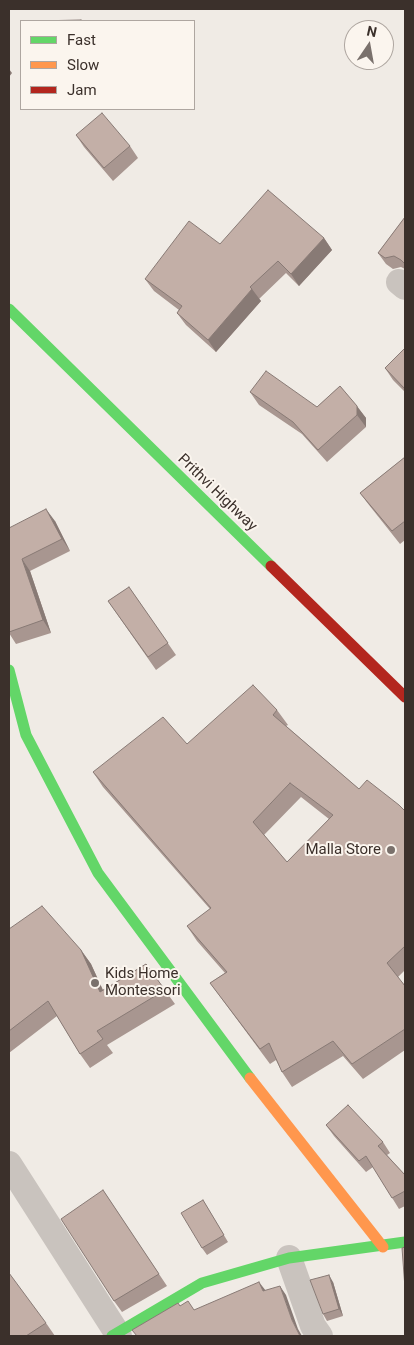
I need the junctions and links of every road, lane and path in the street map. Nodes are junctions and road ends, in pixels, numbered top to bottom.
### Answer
1 (9, 309) edge
2 (9, 670) edge
3 (405, 697) edge
4 (9, 1164) edge
5 (405, 1242) edge
6 (383, 1246) junction
7 (289, 1258) junction
8 (116, 1335) edge
9 (320, 1336) edge

1 - 3 main road, Prithvi Highway
2 - 6 main road
4 - 8 street
5 - 6 main road
6 - 7 main road
7 - 8 main road
7 - 9 street

